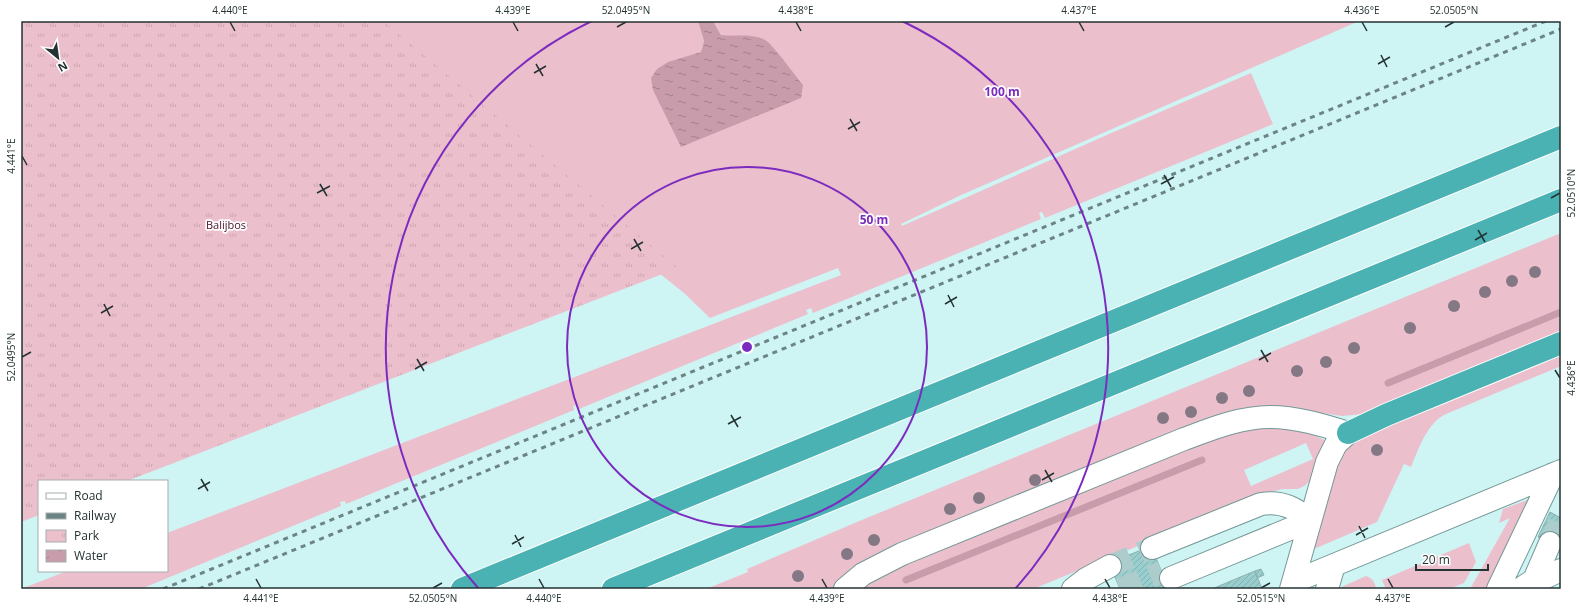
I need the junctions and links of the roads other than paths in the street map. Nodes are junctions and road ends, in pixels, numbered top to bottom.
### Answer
1 (1561, 138) edge
2 (1561, 200) edge
3 (1561, 343) edge
4 (1348, 433) junction
5 (1557, 473) edge
6 (1309, 521) junction
7 (1550, 542) tunnel mouth
8 (1334, 565) junction
9 (1110, 566) tunnel mouth
10 (1561, 570) edge
11 (1169, 577) edge
12 (1292, 585) edge
13 (462, 589) edge
14 (614, 589) edge
15 (845, 589) edge
16 (1073, 589) edge
17 (1327, 589) edge
18 (1498, 589) edge
19 (1520, 589) edge

1 - 13 highway
2 - 14 highway
3 - 4 highway
4 - 6 lane
4 - 15 lane
5 - 8 lane
5 - 18 lane
6 - 11 lane
6 - 11 lane
6 - 12 lane
7 - 19 lane
8 - 12 lane
8 - 17 lane
9 - 16 lane
10 - 19 lane

